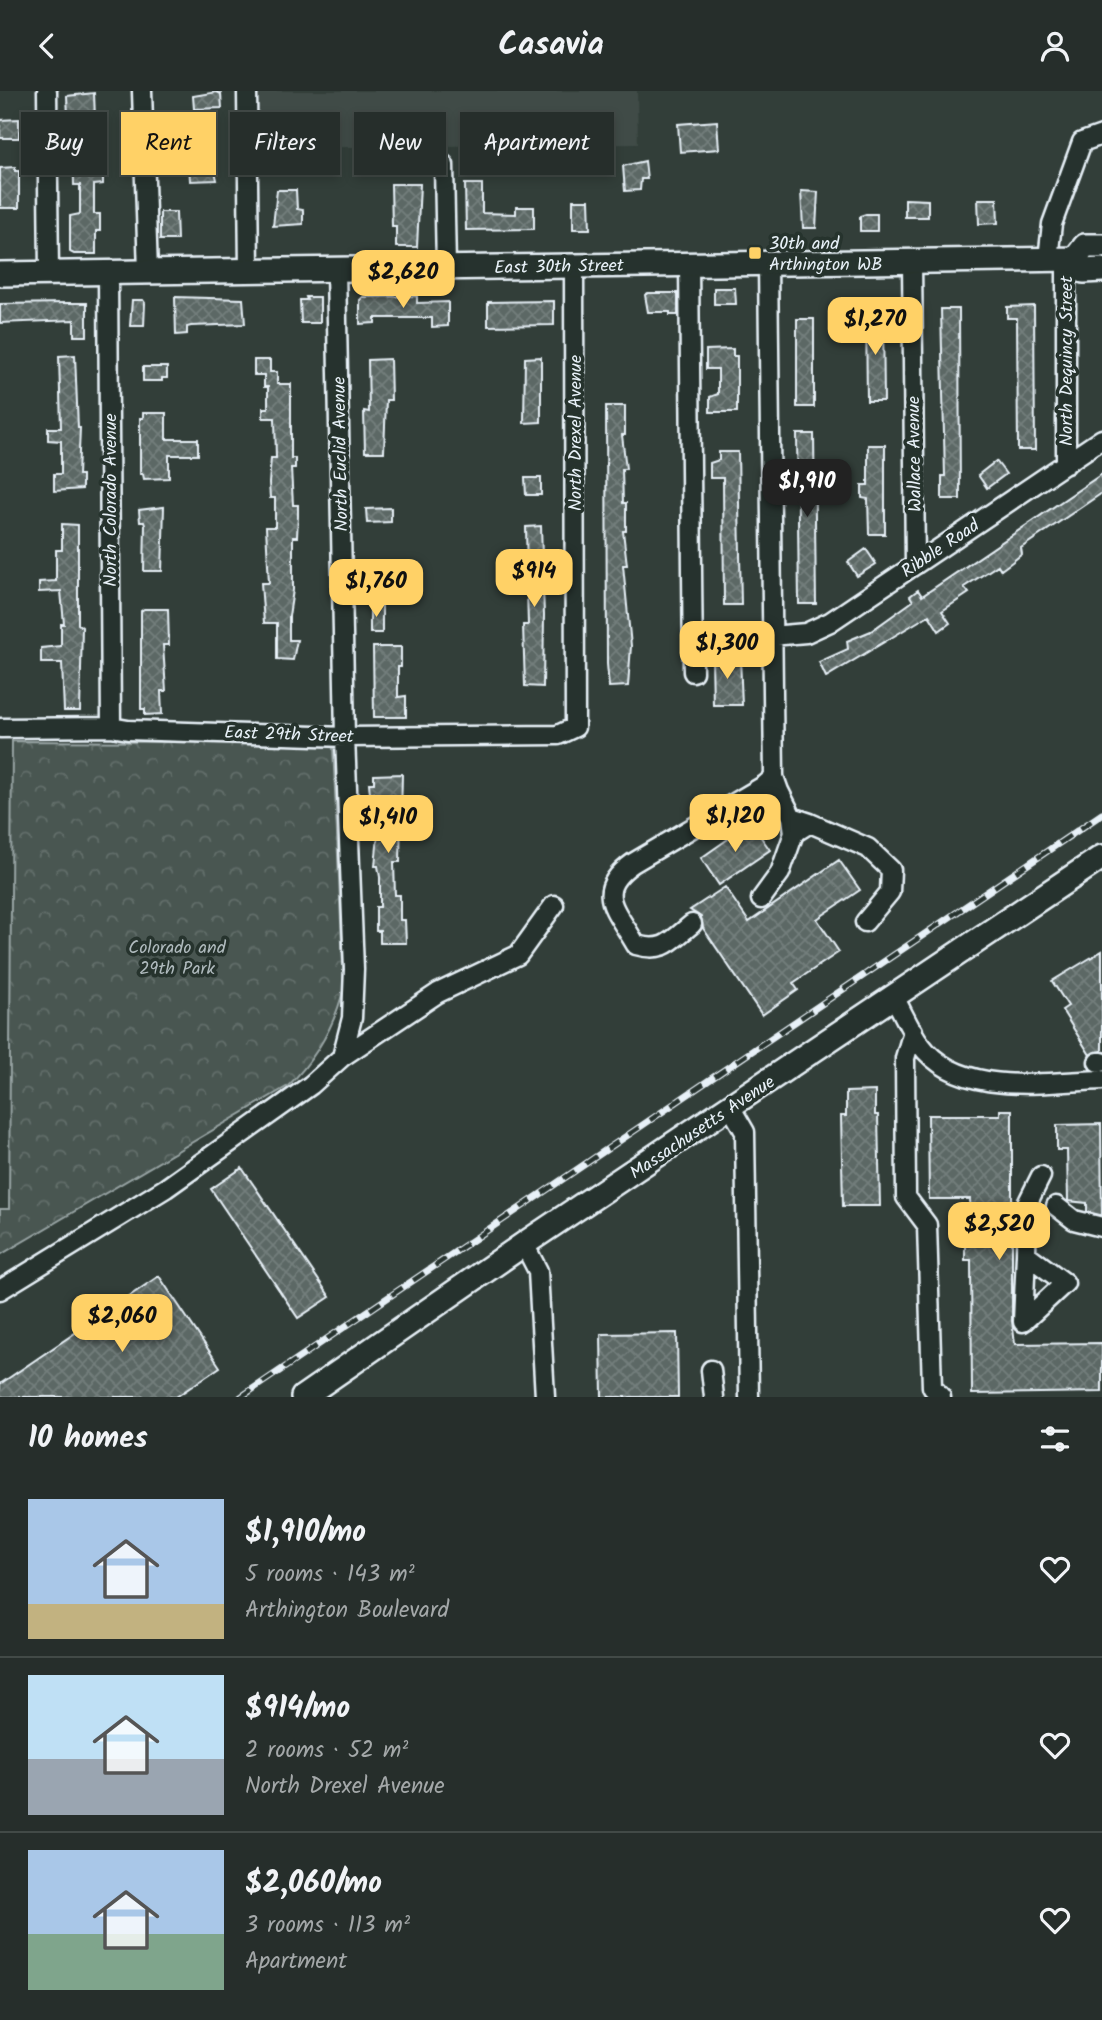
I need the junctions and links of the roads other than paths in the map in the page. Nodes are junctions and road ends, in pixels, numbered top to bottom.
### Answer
1 (47, 91) edge
2 (142, 91) edge
3 (247, 91) edge
4 (1102, 135) edge
5 (444, 175) edge
6 (1102, 246) edge
7 (1063, 259) junction
8 (912, 260) junction
9 (768, 262) junction
10 (689, 263) junction
11 (573, 266) junction
12 (446, 267) junction
13 (337, 269) junction
14 (249, 270) junction
15 (1102, 270) edge
16 (148, 272) junction
17 (49, 273) junction
18 (108, 273) junction
19 (0, 274) edge
20 (1102, 439) edge
21 (1066, 464) junction
22 (915, 565) junction
23 (771, 636) junction
24 (693, 672) dead end
25 (111, 727) junction
26 (575, 727) joint
27 (0, 728) edge
28 (345, 737) junction
29 (773, 784) junction
30 (793, 825) junction
31 (1102, 857) edge
32 (761, 899) dead end
33 (554, 905) dead end
34 (865, 922) dead end
35 (691, 924) dead end
36 (894, 997) junction
37 (913, 1031) junction
38 (342, 1057) junction
39 (1102, 1080) edge
40 (731, 1108) junction
41 (1041, 1176) dead end
42 (1056, 1206) dead end
43 (1102, 1227) edge
44 (524, 1244) junction
45 (1026, 1254) dead end
46 (0, 1290) edge
47 (711, 1370) dead end
48 (303, 1397) edge
49 (545, 1397) edge
50 (714, 1397) edge
51 (749, 1397) edge
52 (941, 1397) edge

1 - 17 street
2 - 16 street
3 - 14 street
4 - 7 street, North Dequincy Street
5 - 12 street
6 - 7 main road, East 30th Street
7 - 8 main road, East 30th Street
7 - 15 main road, East 30th Street
7 - 21 street, North Dequincy Street
8 - 9 main road, East 30th Street
8 - 22 street, Wallace Avenue
9 - 10 main road, East 30th Street
9 - 23 street
10 - 11 main road, East 30th Street
10 - 24 street
11 - 12 main road, East 30th Street
11 - 26 street, North Drexel Avenue
12 - 13 main road, East 30th Street
13 - 14 main road, East 30th Street
13 - 28 street, North Euclid Avenue
14 - 16 main road, East 30th Street
16 - 18 main road, East 30th Street
17 - 18 main road, East 30th Street
17 - 19 main road, East 30th Street
18 - 25 street, North Colorado Avenue
20 - 21 street, Ribble Road
21 - 22 street, Ribble Road
22 - 23 street, Ribble Road
23 - 29 street
25 - 27 street, East 29th Street
25 - 28 street, East 29th Street
26 - 28 street, East 29th Street
28 - 38 street, North Euclid Avenue
29 - 30 street
29 - 35 street
30 - 32 street
30 - 34 street
31 - 36 main road, Massachusetts Avenue
33 - 38 street
36 - 37 street
36 - 40 main road, Massachusetts Avenue
37 - 39 street
37 - 52 street
38 - 46 street
40 - 44 main road, Massachusetts Avenue
40 - 51 street
41 - 45 street
42 - 43 street
44 - 48 main road, Massachusetts Avenue
44 - 49 street
47 - 50 street

